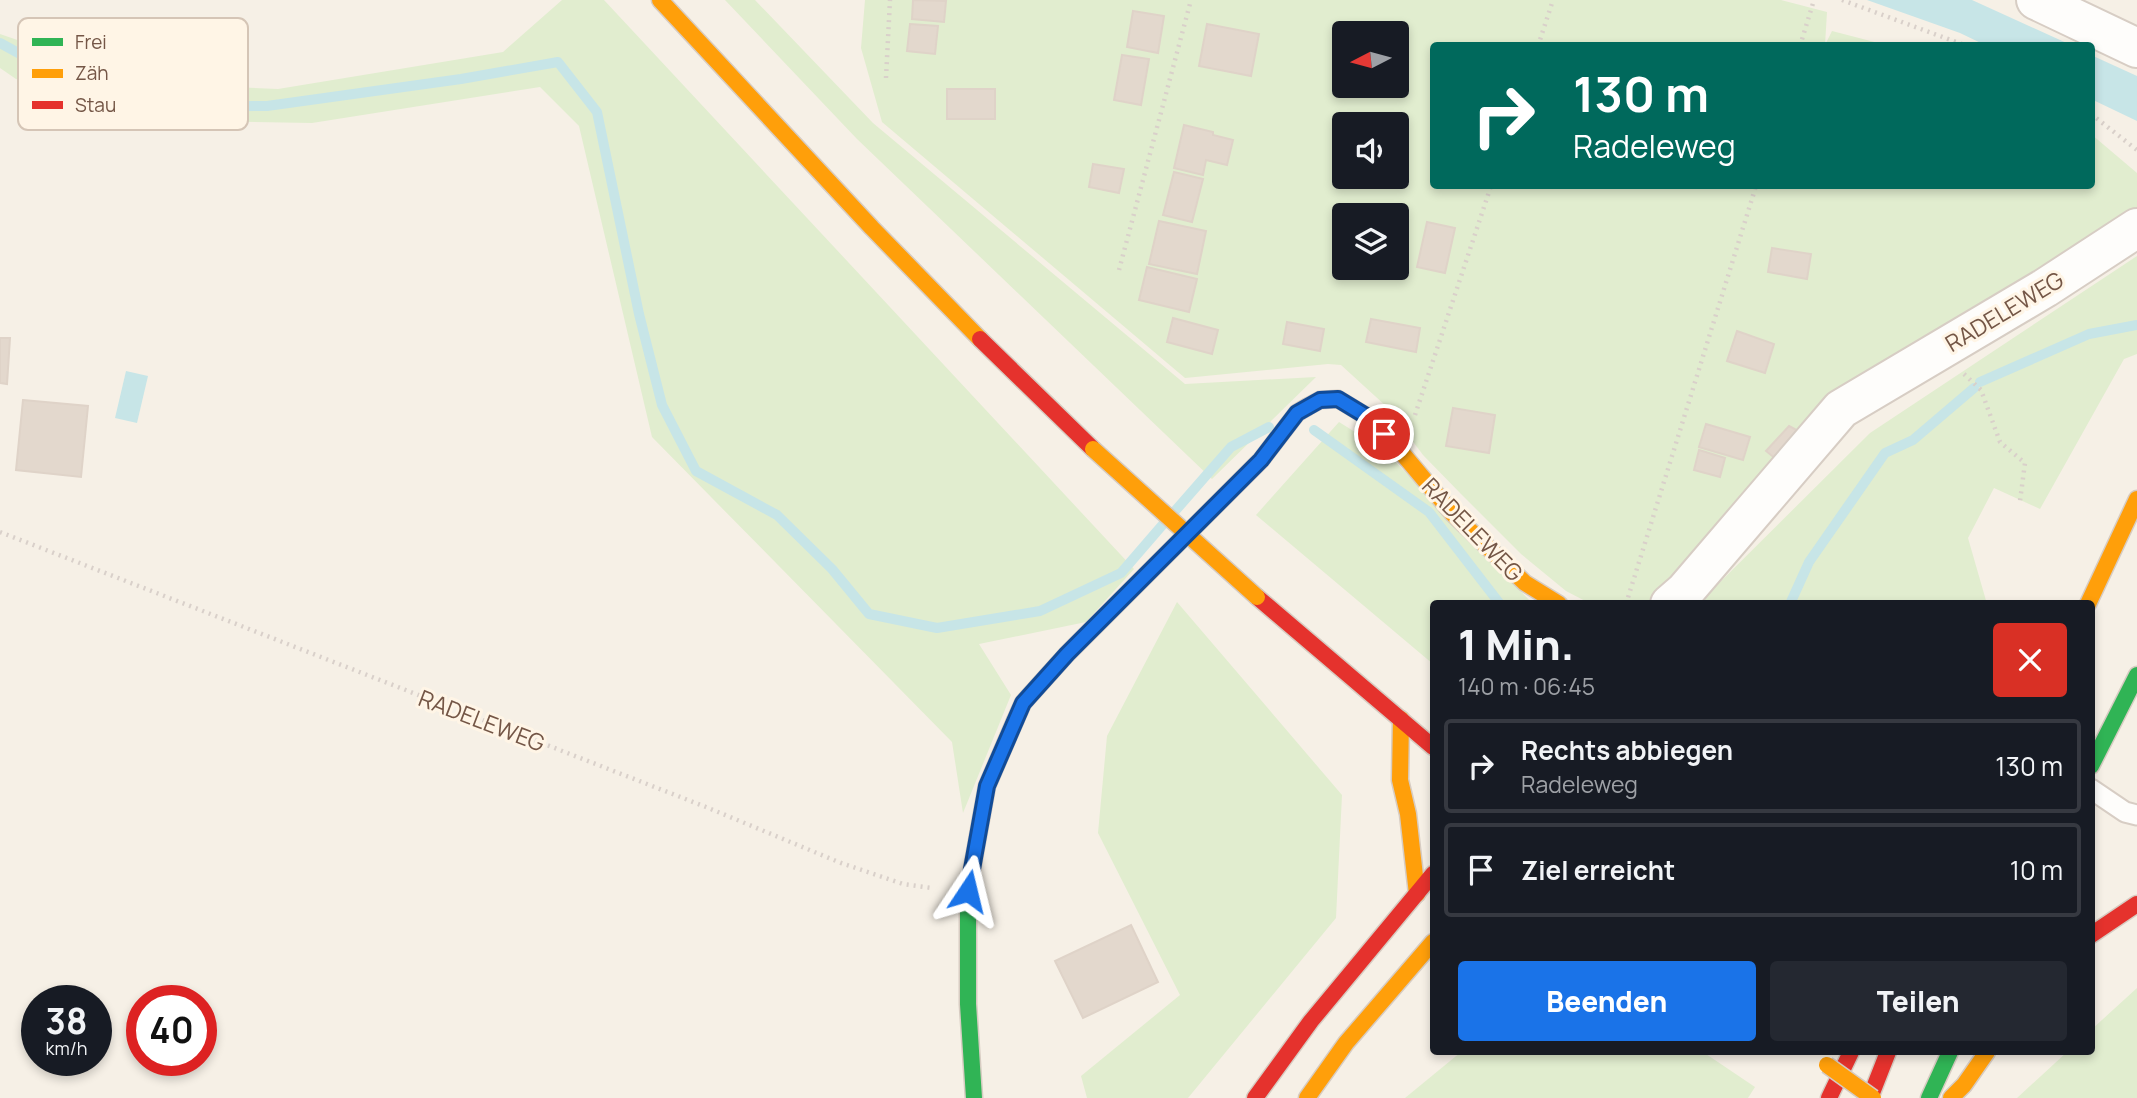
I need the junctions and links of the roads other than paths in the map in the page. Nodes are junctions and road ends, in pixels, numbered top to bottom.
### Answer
1 (660, 0) edge
2 (2036, 0) edge
3 (2137, 48) edge
4 (2137, 228) edge
5 (2137, 499) edge
6 (1553, 600) edge
7 (1675, 600) edge
8 (2090, 600) edge
9 (2137, 675) edge
10 (1401, 719) junction
11 (1430, 744) edge
12 (2095, 758) edge
13 (2095, 792) edge
14 (2137, 815) edge
15 (1430, 878) edge
16 (1417, 894) junction
17 (2137, 904) edge
18 (2095, 931) edge
19 (1430, 945) edge
20 (1850, 1055) edge
21 (1887, 1055) edge
22 (1949, 1055) edge
23 (1985, 1055) edge
24 (1818, 1058) dead end
25 (974, 1098) edge
26 (1255, 1098) edge
27 (1307, 1098) edge
28 (1829, 1098) edge
29 (1871, 1098) edge
30 (1929, 1098) edge
31 (1951, 1098) edge

1 - 10 main road, bridge
2 - 3 street
4 - 7 street, RADELEWEG
5 - 8 main road
6 - 25 main road, RADELEWEG
9 - 12 main road
10 - 11 main road
10 - 16 main road
13 - 14 lane
15 - 16 main road
16 - 26 main road
17 - 18 main road
19 - 27 main road
20 - 28 main road
21 - 29 main road
22 - 30 main road
23 - 31 main road
24 - 29 main road, bridge

